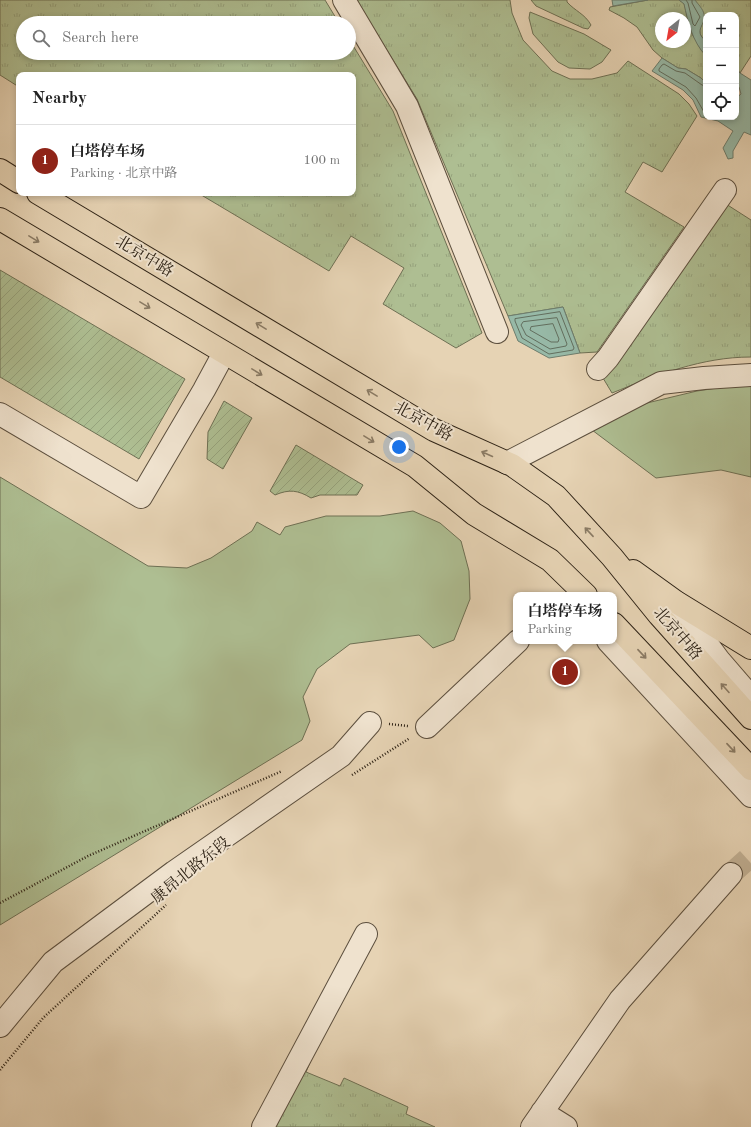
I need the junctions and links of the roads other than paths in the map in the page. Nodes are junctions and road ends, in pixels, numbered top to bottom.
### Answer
1 (344, 0) edge
2 (354, 16) edge
3 (356, 20) edge
4 (0, 170) edge
5 (16, 180) edge
6 (725, 190) dead end
7 (43, 196) edge
8 (0, 219) edge
9 (497, 332) dead end
10 (224, 352) junction
11 (598, 369) dead end
12 (751, 375) edge
13 (0, 414) edge
14 (507, 463) junction
15 (612, 557) junction
16 (576, 591) edge
17 (676, 602) junction
18 (617, 627) edge
19 (515, 644) edge
20 (611, 644) edge
21 (751, 648) edge
22 (751, 697) edge
23 (751, 718) edge
24 (370, 723) road end
25 (427, 727) road end
26 (751, 769) edge
27 (751, 796) edge
28 (731, 874) tunnel mouth
29 (366, 934) dead end
30 (0, 1026) edge
31 (537, 1119) edge
32 (263, 1127) edge
33 (566, 1127) edge

1 - 2 street
3 - 9 street
4 - 5 main road
6 - 11 street
14 -> 7 main road, 北京中路
8 -> 10 main road
10 - 13 street
10 -> 16 main road
12 - 14 street
15 -> 14 main road, 北京中路
15 - 17 main road
23 -> 15 main road, 北京中路
17 - 21 main road
17 - 22 street
18 -> 26 main road
19 - 25 street
20 - 27 street
24 - 30 street
28 - 31 street
29 - 32 street
31 - 33 street

